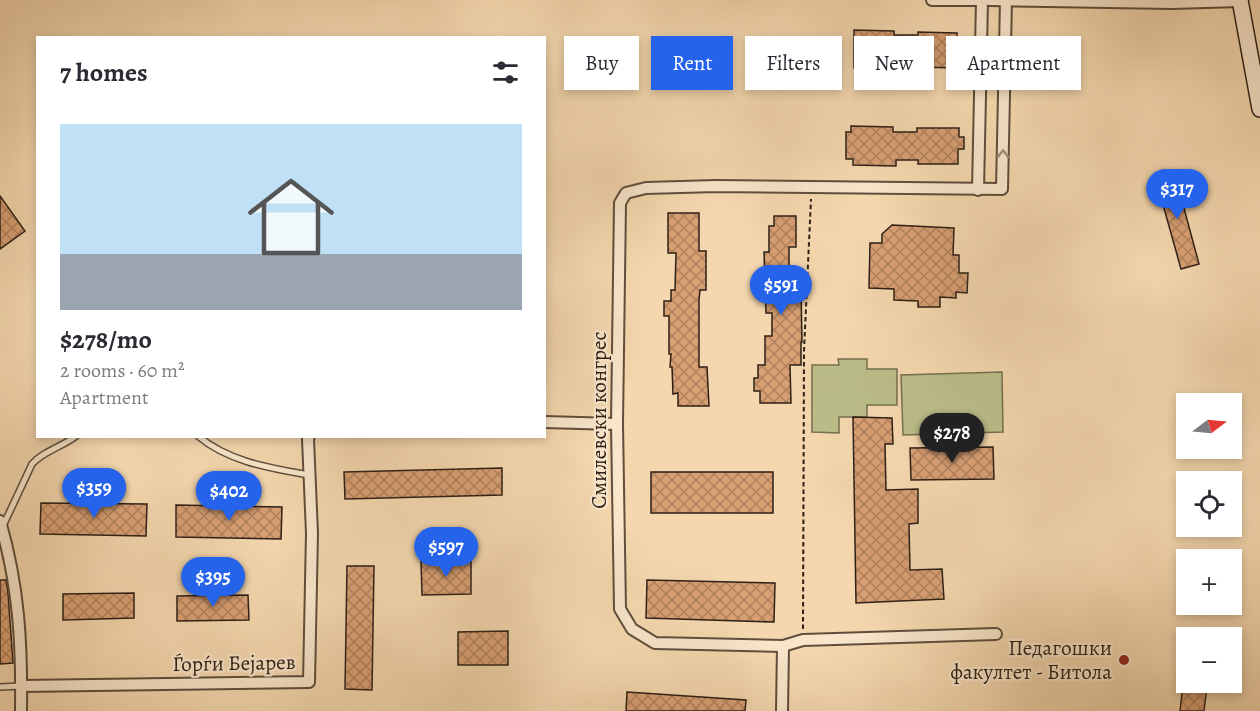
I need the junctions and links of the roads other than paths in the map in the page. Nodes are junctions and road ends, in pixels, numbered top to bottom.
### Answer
1 (932, 0) edge
2 (977, 0) edge
3 (982, 0) edge
4 (988, 0) edge
5 (1006, 0) edge
6 (1240, 1) edge
7 (1260, 109) edge
8 (978, 190) junction
9 (546, 422) edge
10 (616, 424) junction
11 (73, 438) edge
12 (201, 438) edge
13 (308, 438) edge
14 (309, 475) junction
15 (1, 525) edge
16 (996, 633) dead end
17 (783, 646) junction
18 (22, 686) junction
19 (0, 687) edge
20 (21, 711) edge
21 (782, 711) edge

1 - 2 street
3 - 8 street
4 - 5 street
5 - 6 street
8 -> 5 street, Смилевски конгрес
6 - 7 main road
8 - 10 street, Смилевски конгрес
9 - 10 street
10 - 17 street, Смилевски конгрес
11 - 15 lane
12 - 14 lane
13 - 14 street, Ѓорѓи Бејарев
14 - 18 street, Ѓорѓи Бејарев
15 - 18 street
16 - 17 street, Смилевски конгрес
17 - 21 street
18 - 19 lane
18 - 20 street

